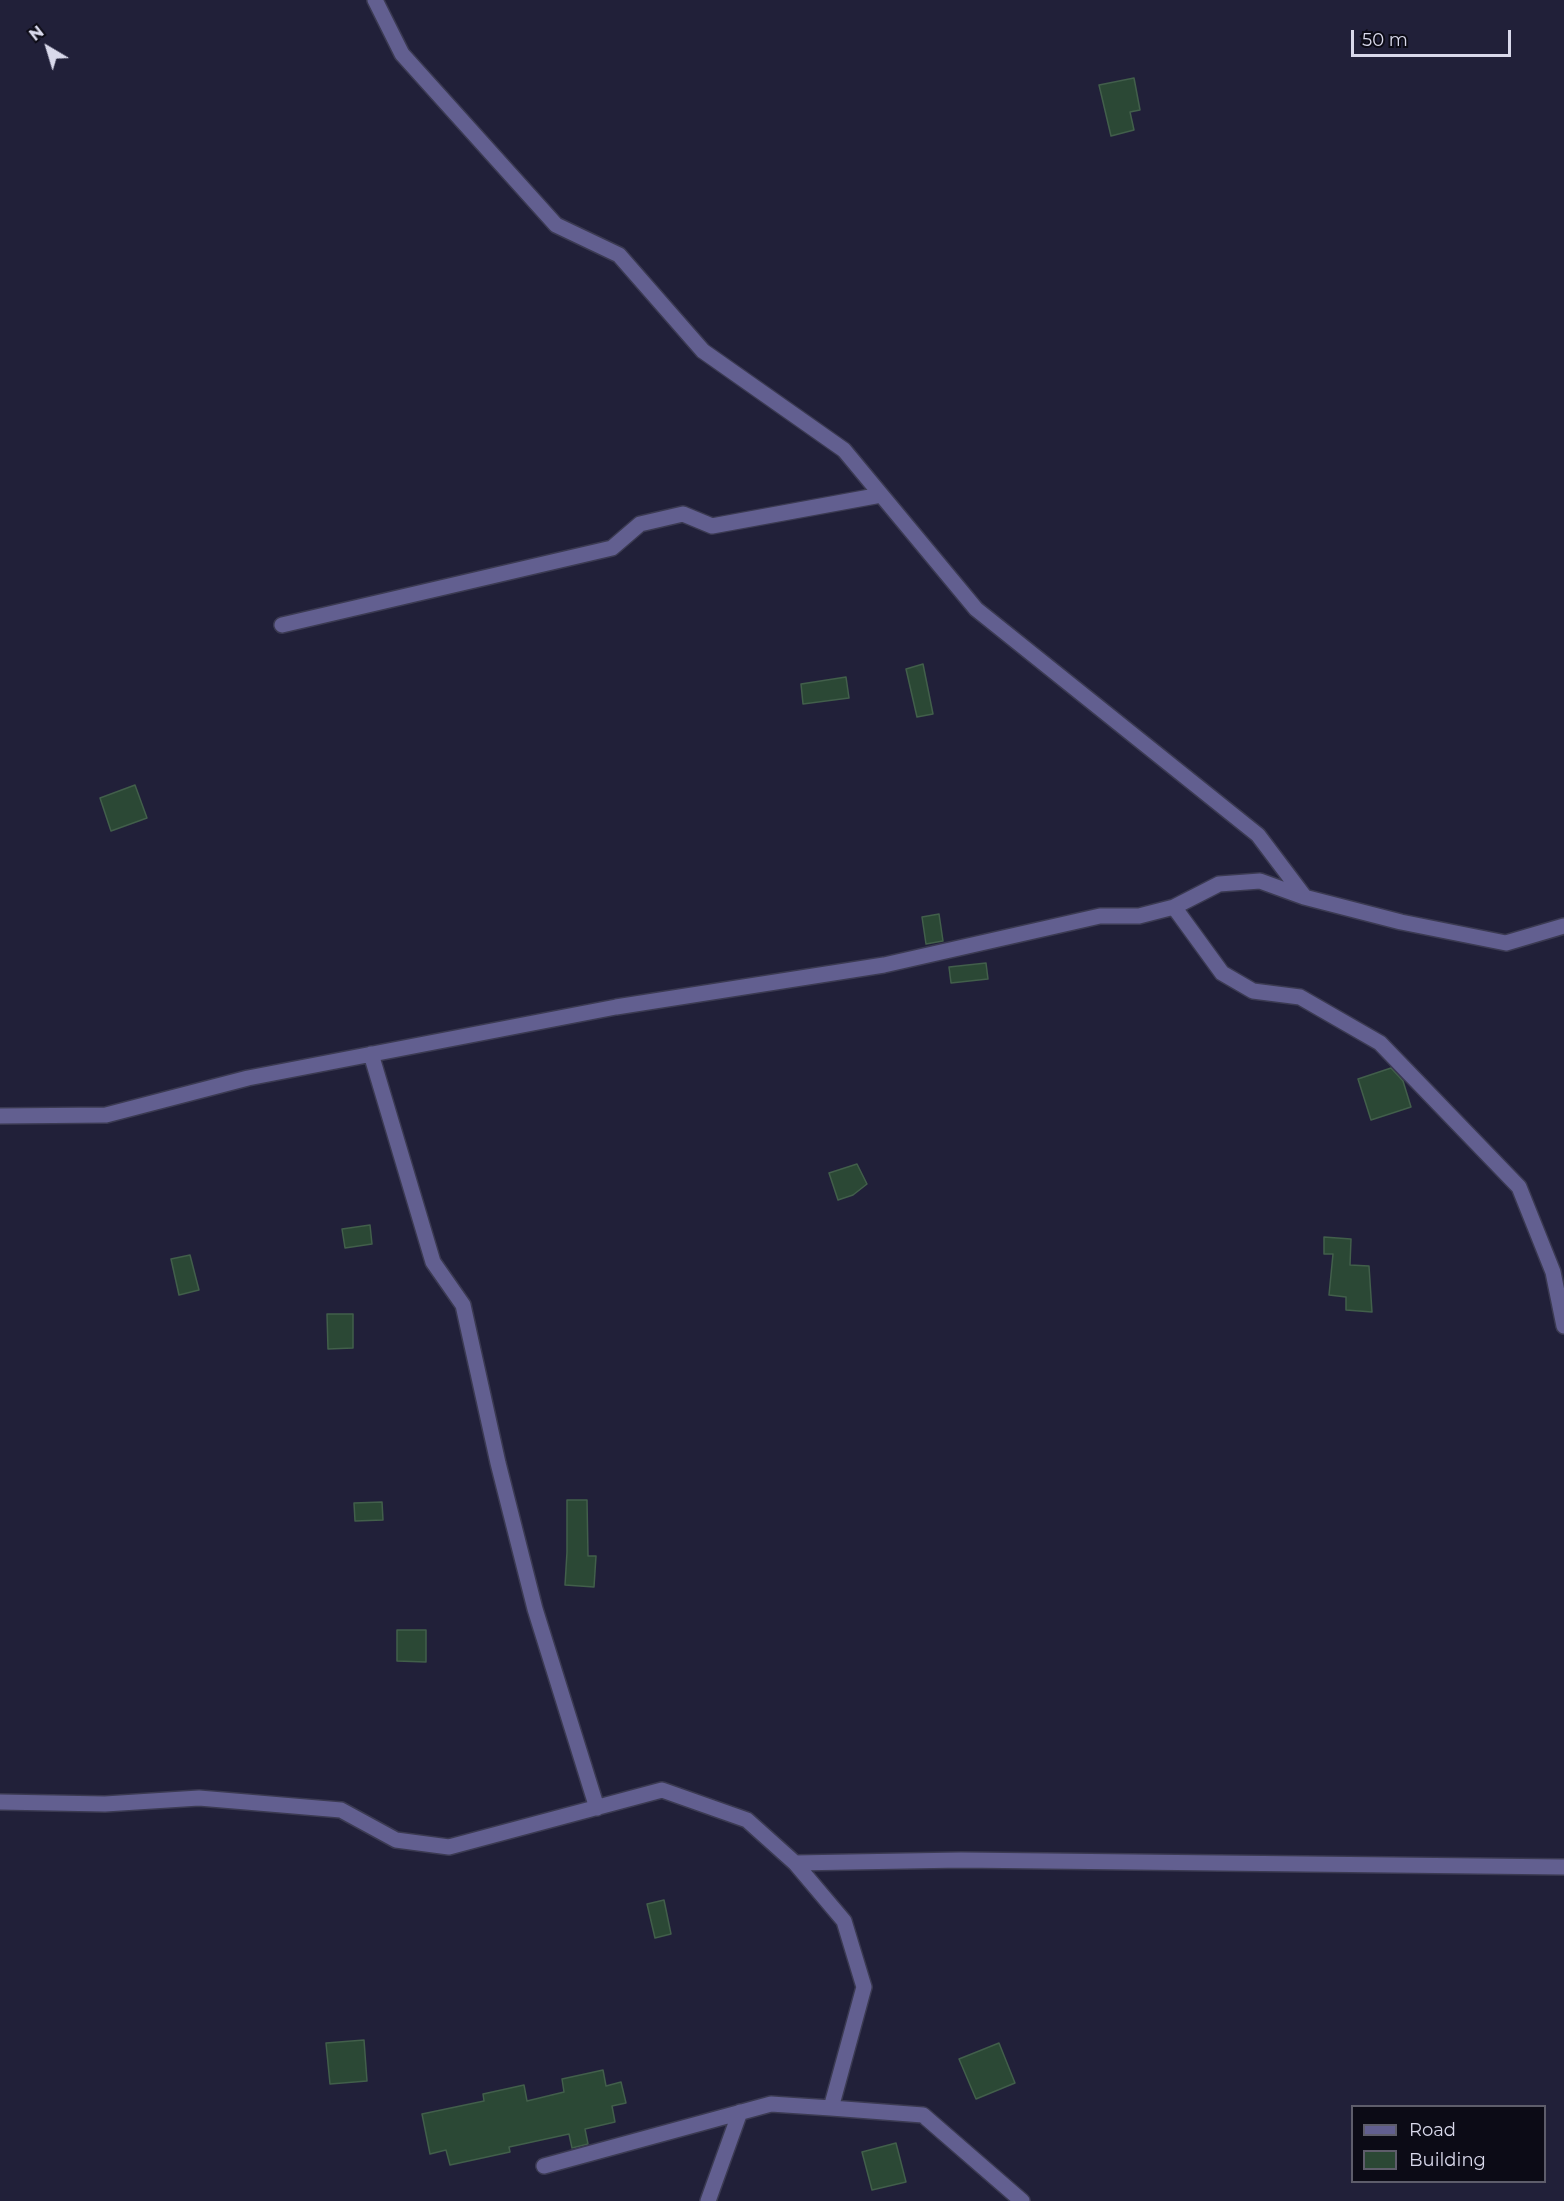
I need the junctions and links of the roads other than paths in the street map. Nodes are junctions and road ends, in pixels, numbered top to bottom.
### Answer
1 (375, 0) edge
2 (881, 495) junction
3 (282, 625) dead end
4 (1304, 897) junction
5 (1174, 907) junction
6 (1564, 926) edge
7 (371, 1054) junction
8 (0, 1116) edge
9 (1564, 1326) edge
10 (0, 1802) edge
11 (597, 1808) junction
12 (795, 1863) junction
13 (1564, 1867) edge
14 (831, 2108) junction
15 (740, 2112) junction
16 (544, 2166) dead end
17 (708, 2201) edge
18 (1022, 2201) edge

1 - 2 street
2 - 3 street
2 - 4 street
4 - 5 street
4 - 6 street
5 - 7 street
5 - 9 street
7 - 8 street
7 - 11 street
10 - 11 street
11 - 12 street
12 - 13 street
12 - 14 street
14 - 15 street
14 - 18 street
15 - 16 street
15 - 17 street

